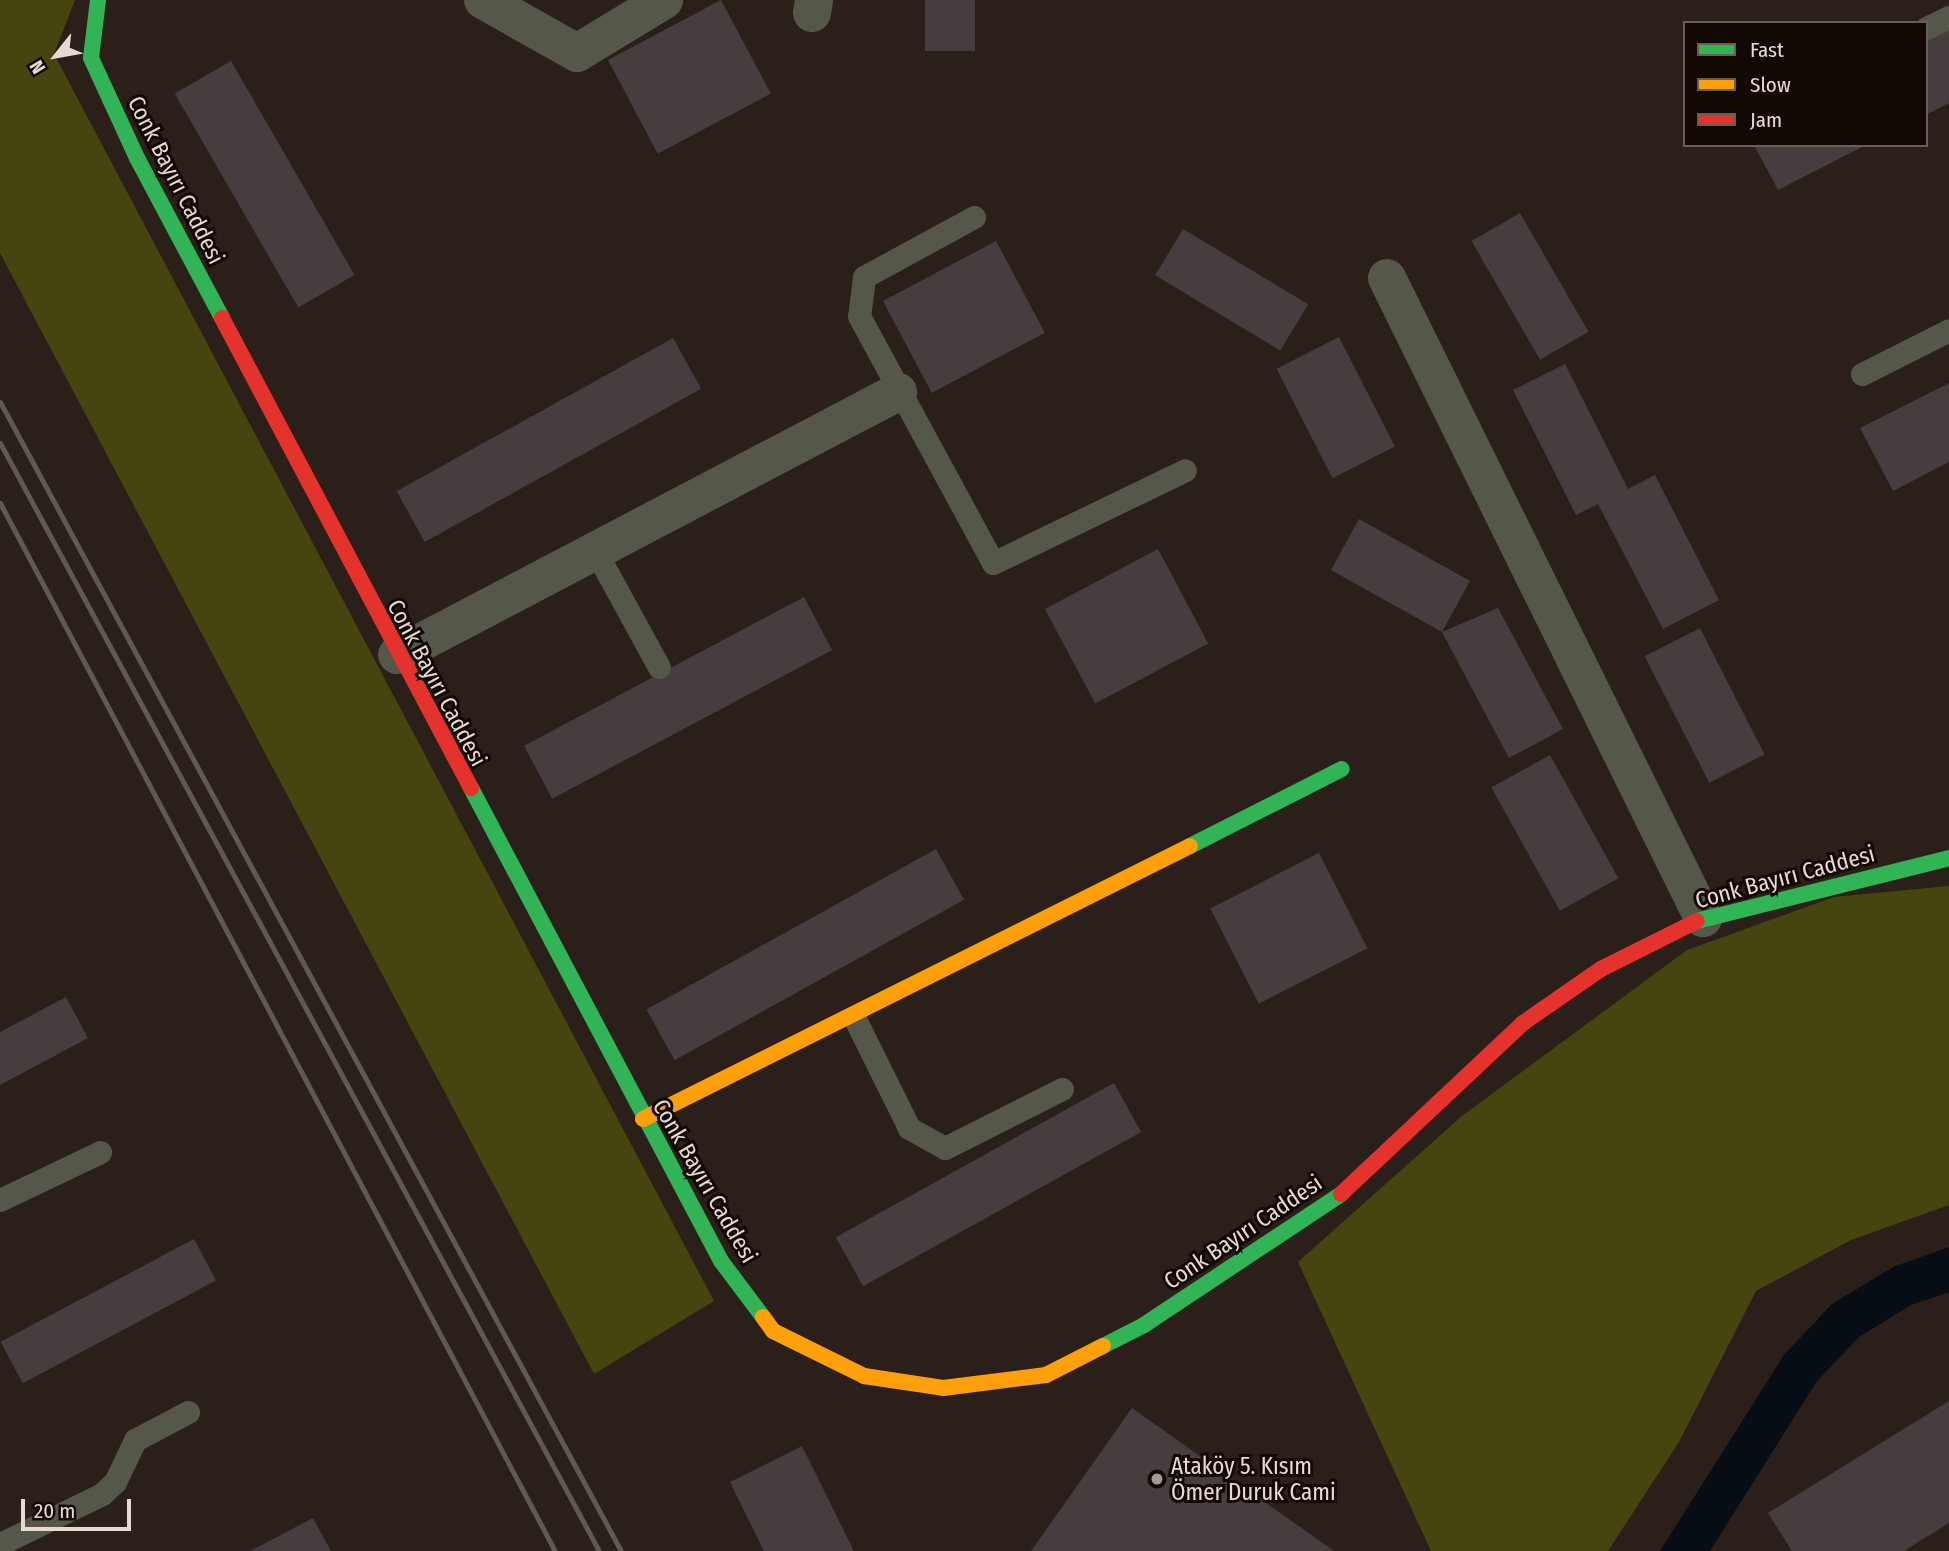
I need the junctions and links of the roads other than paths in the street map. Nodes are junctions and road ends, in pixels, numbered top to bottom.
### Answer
1 (99, 0) edge
2 (483, 0) edge
3 (664, 0) edge
4 (1949, 17) edge
5 (1928, 27) edge
6 (974, 217) dead end
7 (1387, 278) dead end
8 (1949, 330) edge
9 (1862, 374) dead end
10 (898, 392) junction
11 (1185, 470) dead end
12 (596, 552) junction
13 (397, 655) junction
14 (659, 667) dead end
15 (1342, 769) dead end
16 (1949, 858) edge
17 (1703, 918) junction
18 (854, 1017) junction
19 (1062, 1089) dead end
20 (643, 1119) junction
21 (100, 1152) dead end
22 (0, 1200) edge
23 (188, 1412) dead end
24 (0, 1544) edge

1 - 13 street, Conk Bayırı Caddesi
2 - 3 street
4 - 5 lane
6 - 10 lane
7 - 17 street
8 - 9 lane
10 - 11 lane
10 - 12 street
12 - 13 street
12 - 14 lane
13 - 20 street, Conk Bayırı Caddesi
15 - 18 street
16 - 17 street, Conk Bayırı Caddesi
17 - 20 street, Conk Bayırı Caddesi
18 - 19 lane
18 - 20 street
21 - 22 lane
23 - 24 lane

